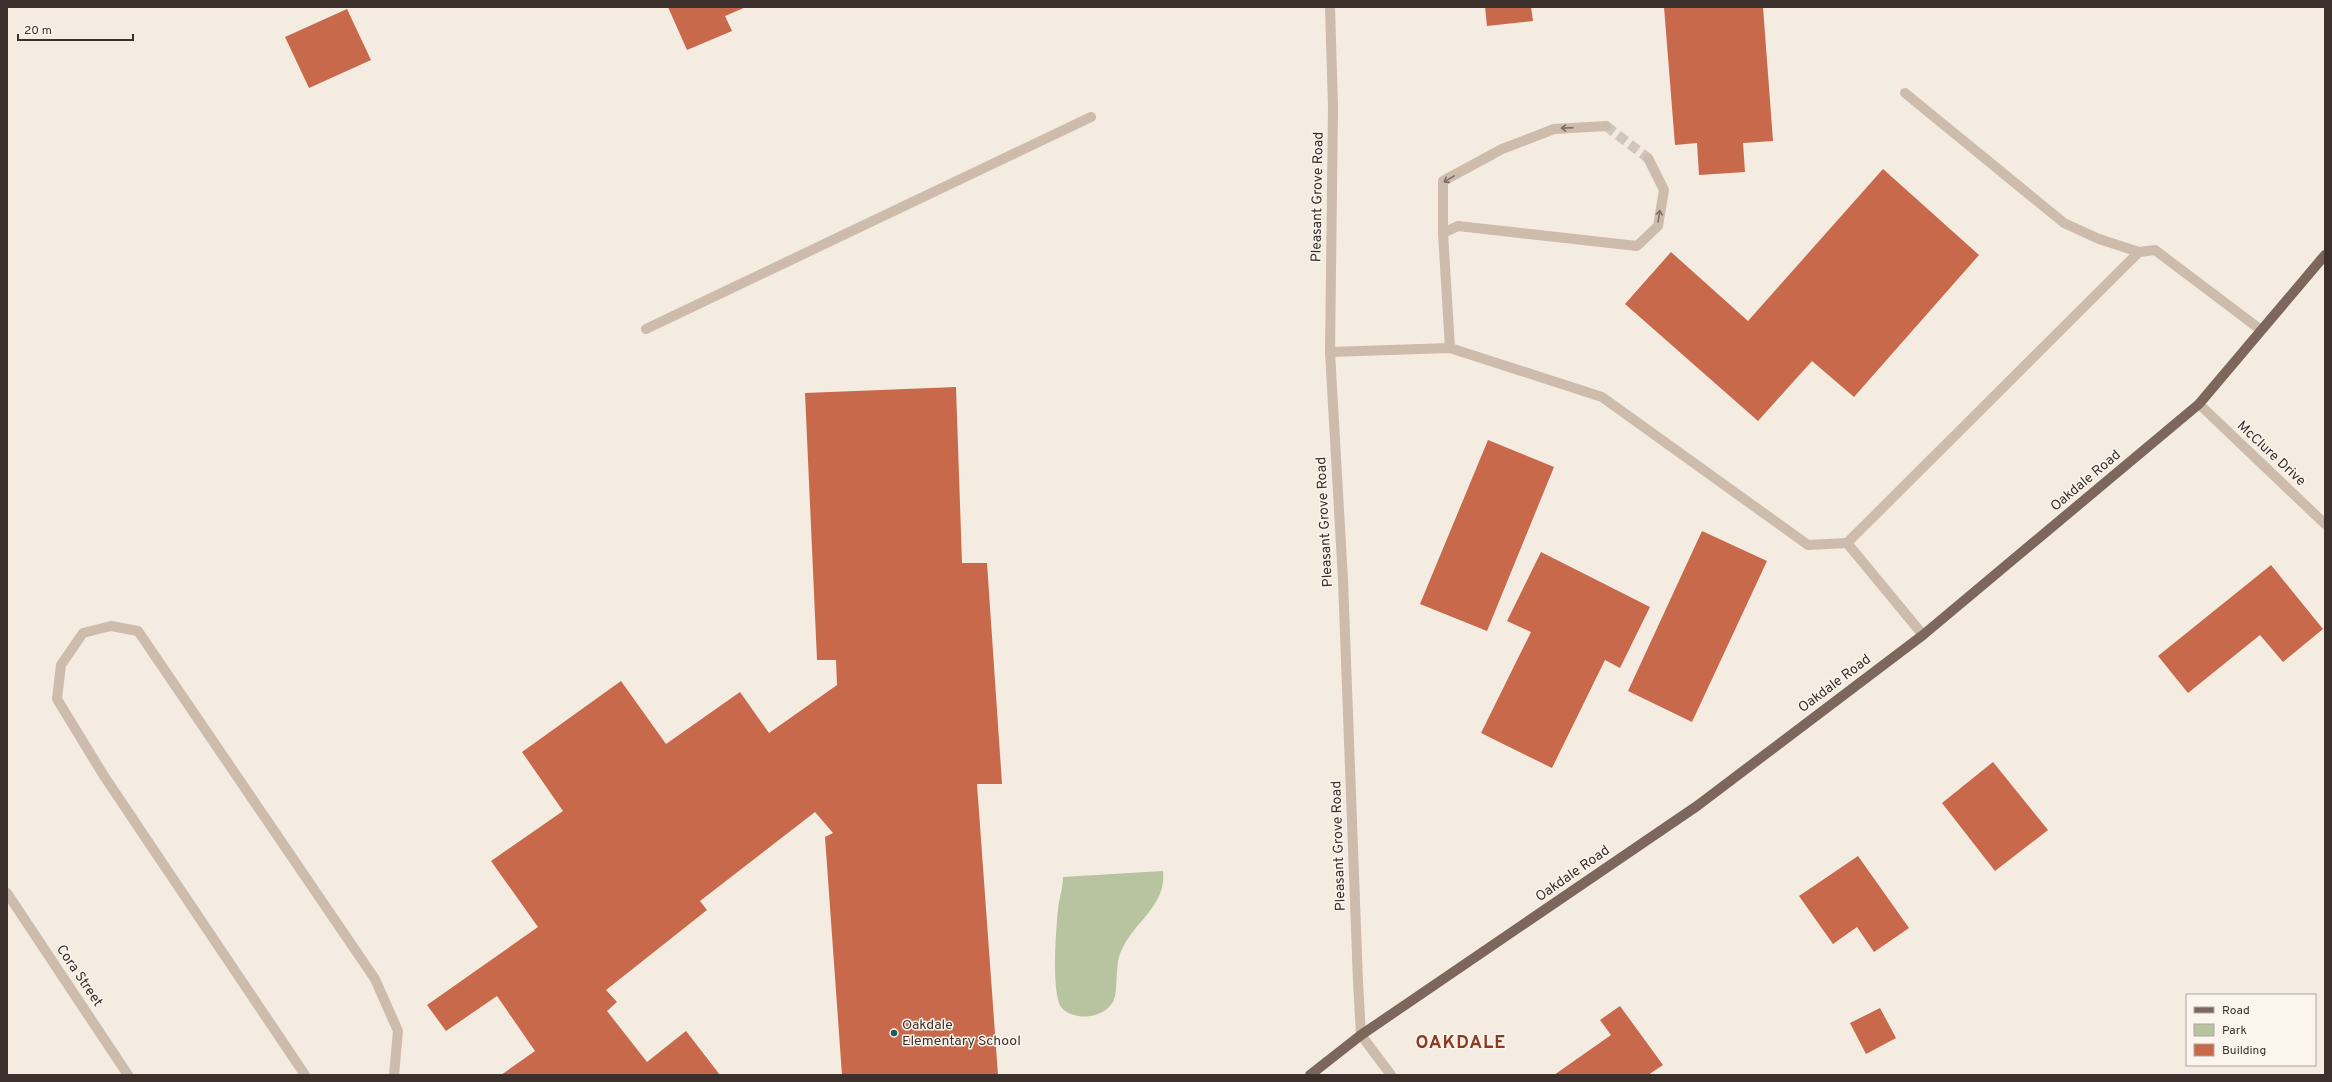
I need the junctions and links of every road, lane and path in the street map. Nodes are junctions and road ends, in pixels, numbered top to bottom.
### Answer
1 (1330, 7) edge
2 (1905, 93) dead end
3 (1091, 117) dead end
4 (1606, 126) tunnel mouth
5 (1648, 158) tunnel mouth
6 (1443, 233) junction
7 (2139, 252) junction
8 (2325, 255) edge
9 (646, 328) dead end
10 (2261, 330) junction
11 (1450, 348) junction
12 (1330, 352) junction
13 (2199, 404) junction
14 (2325, 524) edge
15 (1847, 543) junction
16 (1923, 635) junction
17 (7, 894) edge
18 (1361, 1036) junction
19 (128, 1075) edge
20 (305, 1075) edge
21 (394, 1075) edge
22 (1310, 1075) edge
23 (1392, 1075) edge

1 - 12 street, Pleasant Grove Road
2 - 7 street
3 - 9 street
4 -> 6 street
6 -> 5 street
6 - 11 street
7 - 10 street
7 - 15 street
8 - 10 main road, Oakdale Road
10 - 13 main road, Oakdale Road
11 - 12 street
11 - 15 street
12 - 18 street, Pleasant Grove Road
13 - 14 street, McClure Drive
13 - 16 main road, Oakdale Road
15 - 16 street
16 - 18 main road, Oakdale Road
17 - 19 street, Cora Street
18 - 22 main road, Oakdale Road
18 - 23 street
20 - 21 street

